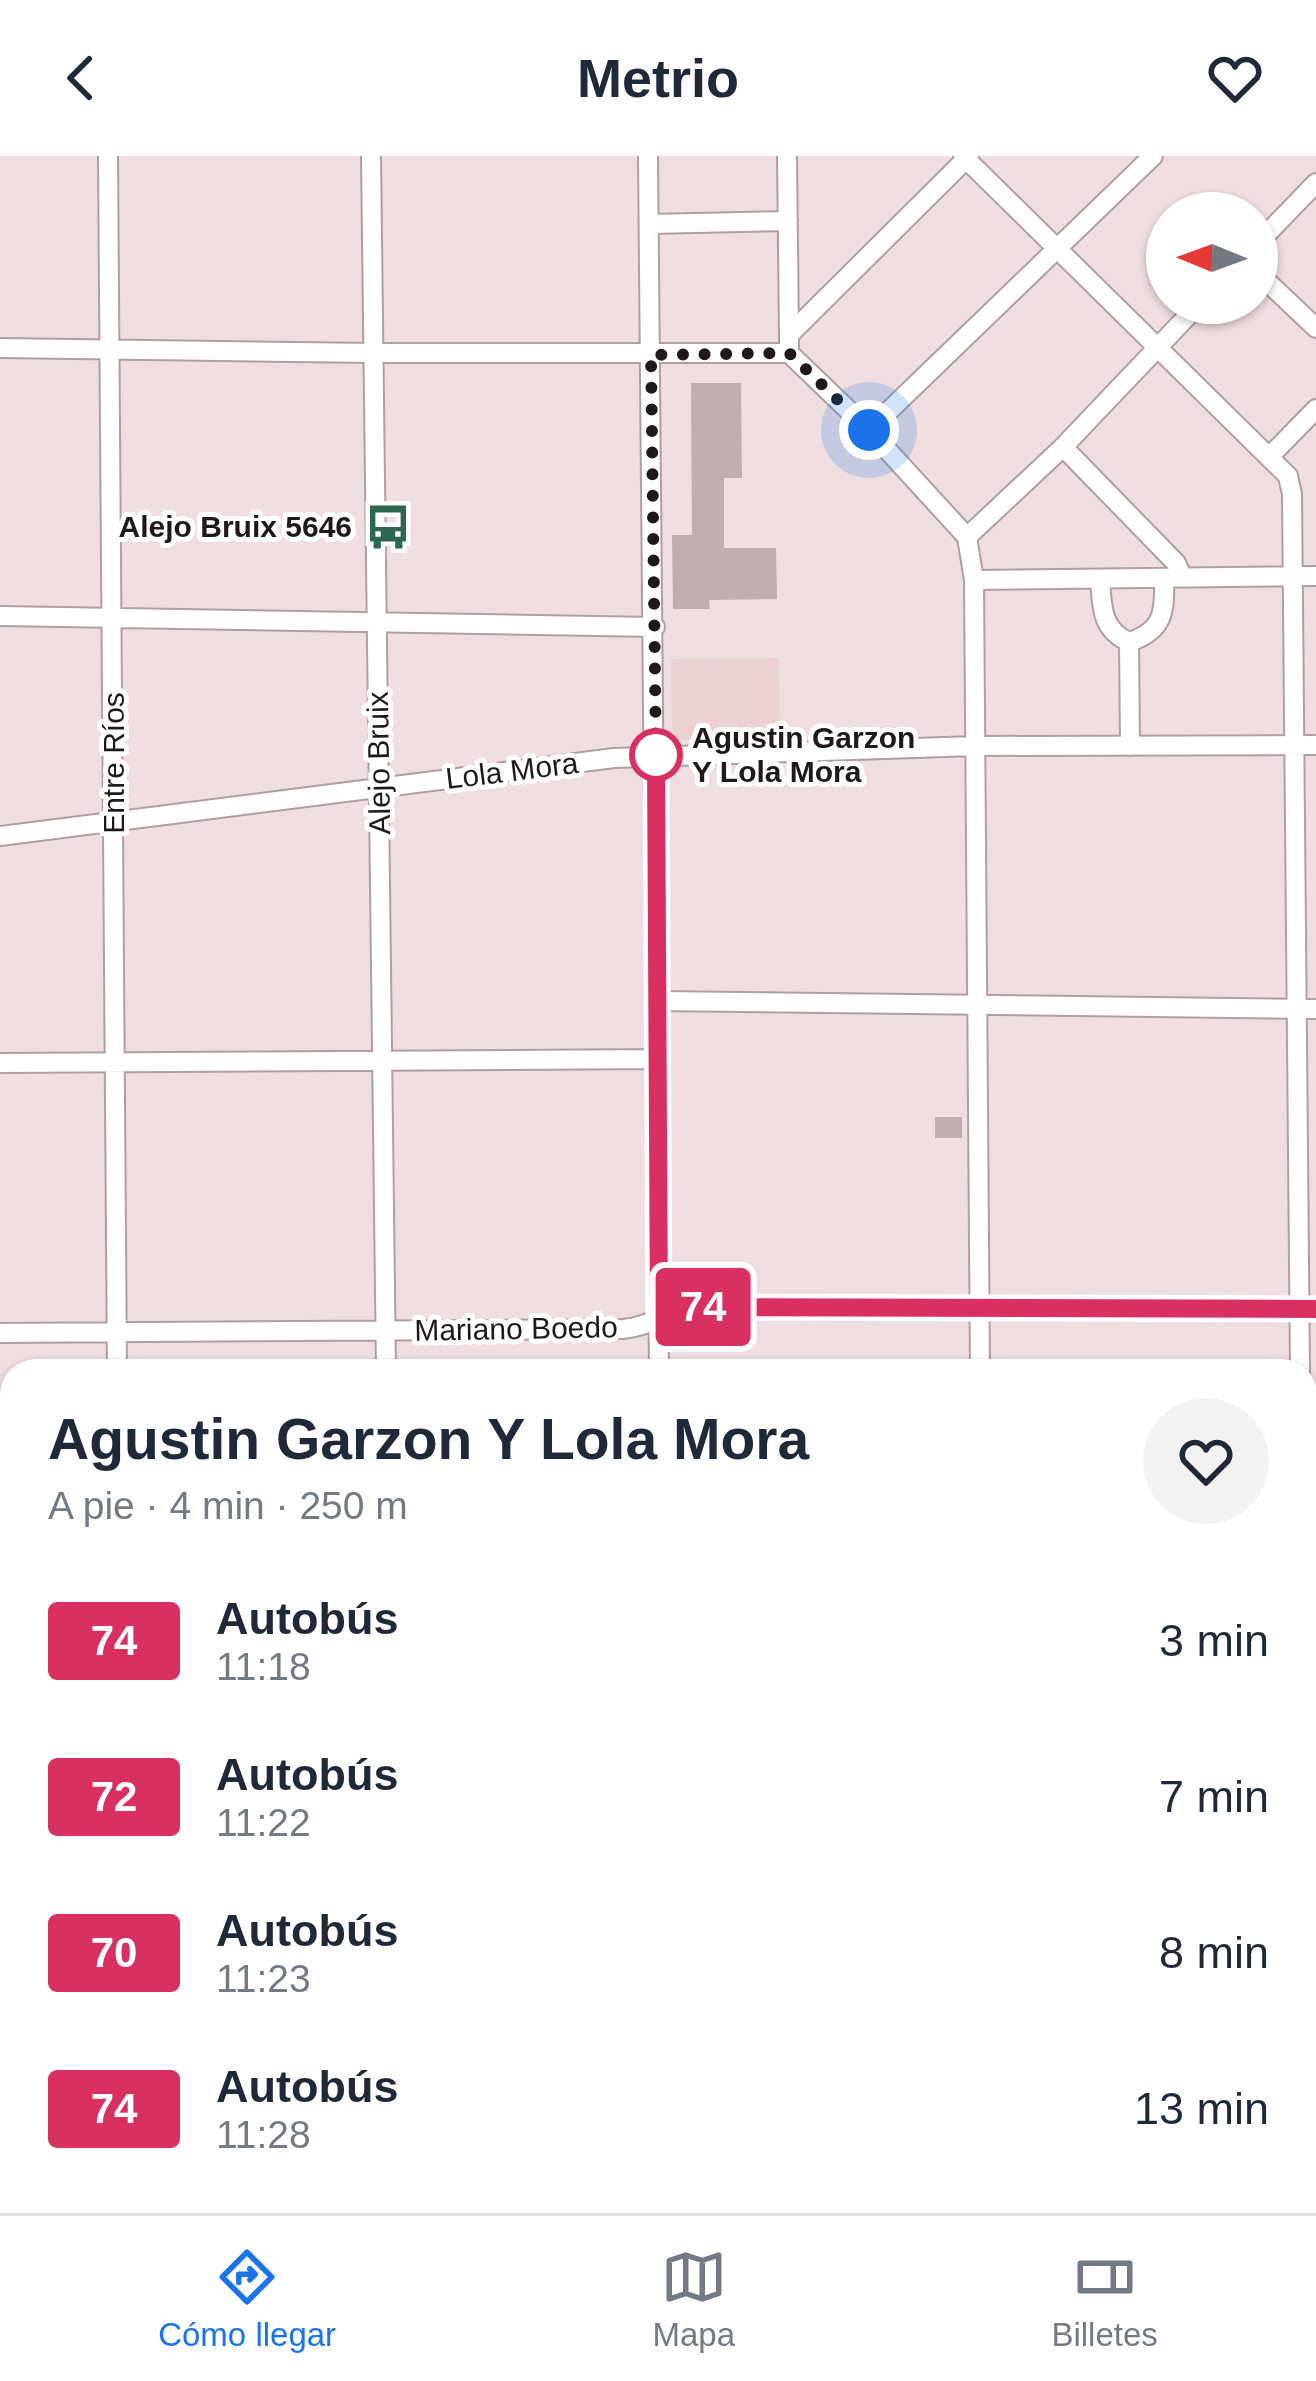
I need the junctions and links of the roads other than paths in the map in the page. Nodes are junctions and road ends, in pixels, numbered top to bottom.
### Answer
1 (108, 156) edge
2 (371, 156) edge
3 (648, 156) edge
4 (787, 156) edge
5 (1153, 156) edge
6 (966, 157) edge
7 (1316, 183) edge
8 (788, 221) junction
9 (1278, 222) edge
10 (649, 224) junction
11 (1057, 248) junction
12 (1278, 292) edge
13 (1180, 324) edge
14 (1316, 328) edge
15 (789, 344) junction
16 (0, 348) edge
17 (1157, 348) junction
18 (111, 351) junction
19 (374, 353) junction
20 (651, 355) junction
21 (1316, 409) edge
22 (869, 430) junction
23 (1063, 447) junction
24 (1270, 456) junction
25 (967, 537) junction
26 (1292, 576) junction
27 (1316, 576) edge
28 (1173, 577) junction
29 (1100, 579) junction
30 (974, 580) junction
31 (0, 616) edge
32 (114, 618) junction
33 (375, 623) junction
34 (655, 627) junction
35 (1130, 642) junction
36 (1295, 745) junction
37 (1316, 745) edge
38 (975, 746) junction
39 (1130, 746) junction
40 (656, 755) junction
41 (380, 789) junction
42 (115, 820) junction
43 (0, 836) edge
44 (659, 1000) junction
45 (977, 1004) junction
46 (1306, 1009) edge
47 (659, 1059) junction
48 (383, 1061) junction
49 (116, 1062) junction
50 (0, 1063) edge
51 (979, 1309) junction
52 (1308, 1309) edge
53 (659, 1320) junction
54 (386, 1330) junction
55 (0, 1333) edge
56 (117, 1333) junction
57 (118, 1359) edge
58 (386, 1359) edge
59 (659, 1359) edge
60 (980, 1359) edge
61 (1302, 1359) edge

1 - 18 street, Entre Ríos
2 - 19 street, Alejo Bruix
3 - 10 street
4 - 8 street
5 - 11 street
6 - 11 street
6 - 15 street
7 - 9 street
8 - 10 street
8 - 15 street
10 - 20 street
11 - 17 street
11 - 22 street
12 - 14 street
13 - 17 street
15 - 20 street
15 - 22 street
16 - 18 street
17 - 23 street
17 - 24 street
18 - 19 street
18 - 32 street, Entre Ríos
19 - 20 street
19 - 33 street, Alejo Bruix
20 - 34 street
21 - 24 street
22 - 25 street
23 - 25 street
23 - 28 street
24 - 26 street
25 - 30 street
26 - 27 street
26 - 28 street
26 - 36 street
28 - 29 street
28 - 35 street
29 - 30 street
29 - 35 street
30 - 38 street
31 - 32 street
32 - 33 street
32 - 42 street, Entre Ríos
33 - 34 street
33 - 41 street, Alejo Bruix
34 - 40 street
35 - 39 street
36 - 37 street, Lola Mora
36 - 39 street, Lola Mora
36 - 46 street
38 - 39 street, Lola Mora
38 - 40 street, Lola Mora
38 - 45 street
40 - 41 street, Lola Mora
40 - 44 street
41 - 42 street, Lola Mora
41 - 48 street, Alejo Bruix
42 - 43 street, Lola Mora
42 - 49 street, Entre Ríos
44 - 45 street
44 - 47 street
45 - 46 street
45 - 51 street
46 - 52 street
47 - 48 street
47 - 53 street
48 - 49 street
48 - 54 street, Alejo Bruix
49 - 50 street
49 - 56 street, Entre Ríos
51 - 52 street, Mariano Boedo
51 - 53 street, Mariano Boedo
51 - 60 street
52 - 61 street
53 - 54 street, Mariano Boedo
53 - 59 street
54 - 56 street, Mariano Boedo
54 - 58 street, Alejo Bruix
55 - 56 street, Mariano Boedo
56 - 57 street, Entre Ríos

